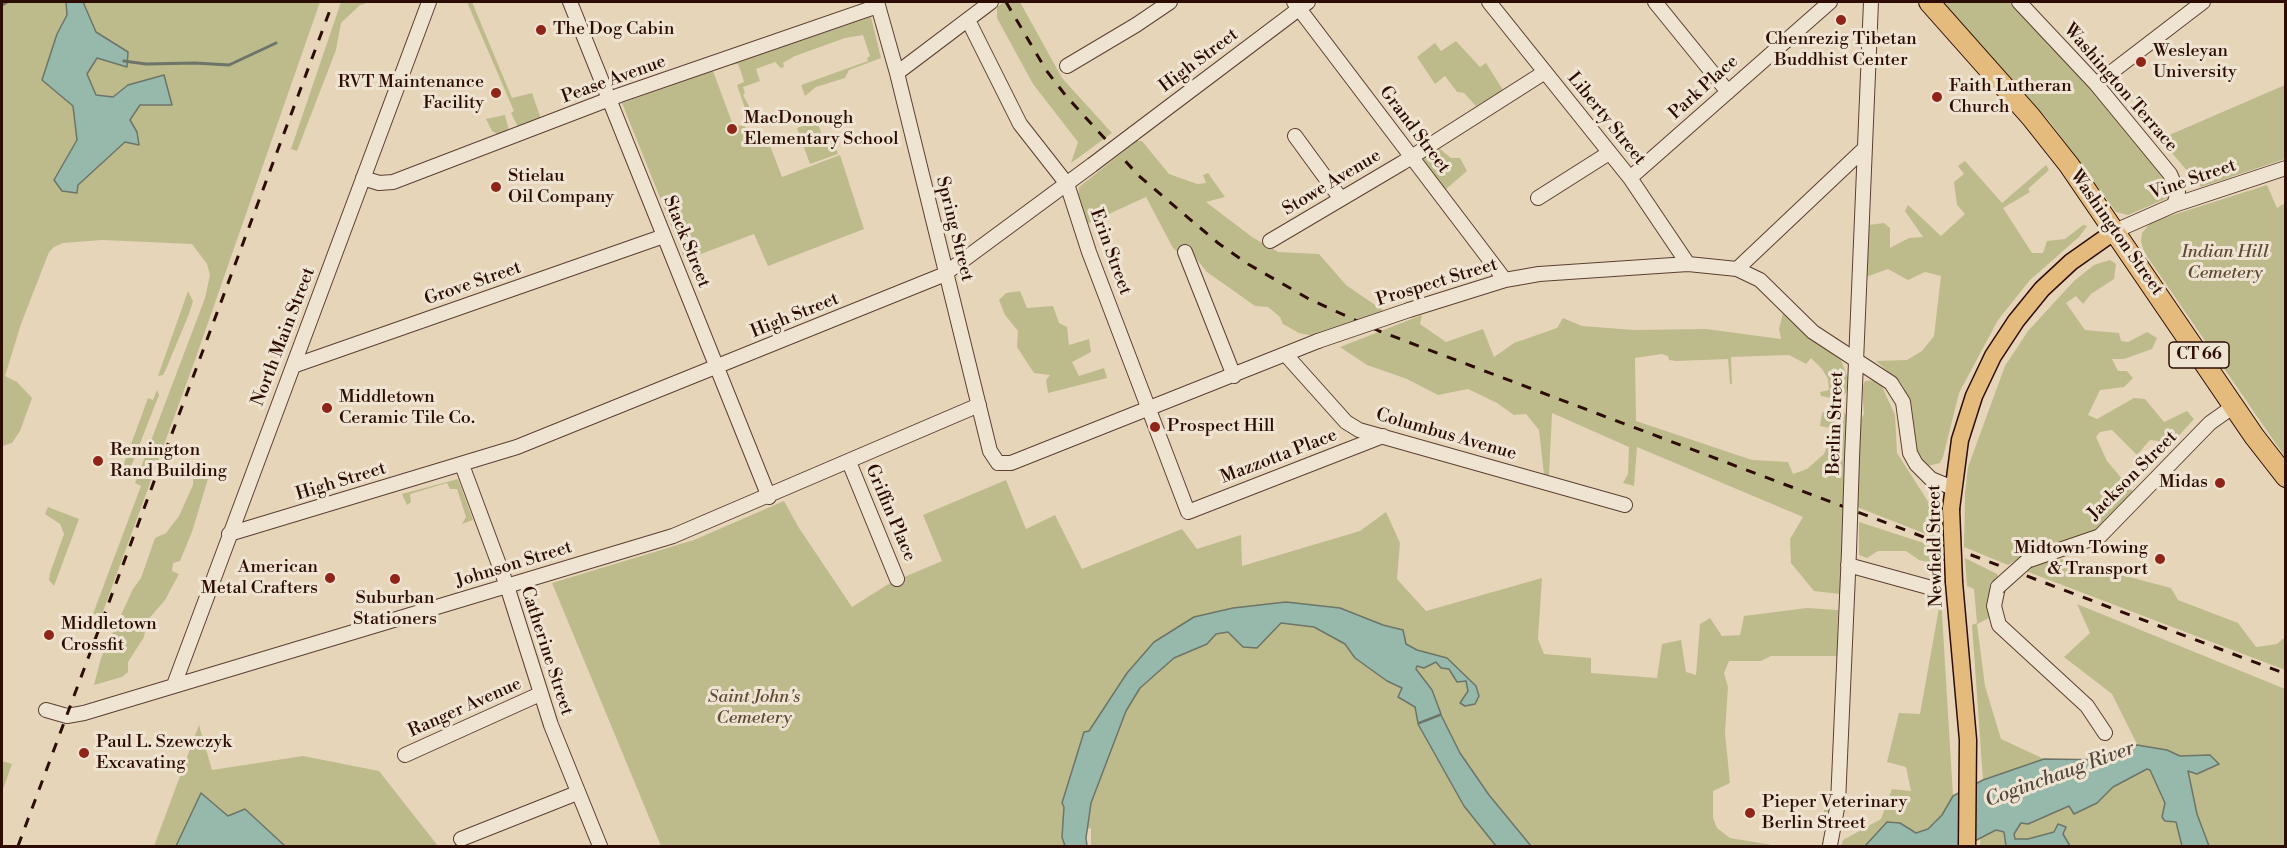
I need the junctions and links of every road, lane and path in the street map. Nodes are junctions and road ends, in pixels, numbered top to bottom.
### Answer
1 (429, 2) edge
2 (570, 2) edge
3 (991, 2) edge
4 (1170, 2) edge
5 (1489, 2) edge
6 (1655, 2) edge
7 (1830, 2) edge
8 (1871, 2) edge
9 (1929, 2) edge
10 (2019, 2) edge
11 (2203, 2) edge
12 (877, 4) edge
13 (1300, 4) edge
14 (968, 20) junction
15 (1066, 66) dead end
16 (1545, 72) junction
17 (897, 73) junction
18 (2096, 84) junction
19 (1728, 92) junction
20 (610, 100) junction
21 (1295, 136) dead end
22 (1864, 148) junction
23 (1609, 153) junction
24 (1412, 156) junction
25 (2286, 168) edge
26 (363, 178) junction
27 (1630, 178) junction
28 (1067, 184) junction
29 (1538, 198) dead end
30 (1341, 199) junction
31 (2174, 205) junction
32 (2115, 231) junction
33 (664, 236) junction
34 (1270, 241) dead end
35 (1185, 252) dead end
36 (1688, 264) junction
37 (1737, 269) junction
38 (946, 273) junction
39 (1505, 280) junction
40 (1286, 356) junction
41 (1856, 360) junction
42 (293, 366) junction
43 (717, 368) junction
44 (1234, 376) junction
45 (979, 405) junction
46 (2234, 406) junction
47 (1149, 410) junction
48 (1383, 436) junction
49 (849, 462) junction
50 (998, 463) joint
51 (462, 465) junction
52 (2286, 477) edge
53 (1953, 488) junction
54 (769, 497) junction
55 (1625, 505) dead end
56 (1188, 512) joint
57 (229, 534) junction
58 (1849, 558) junction
59 (897, 579) dead end
60 (507, 586) junction
61 (1928, 587) dead end
62 (174, 685) junction
63 (540, 694) junction
64 (46, 710) dead end
65 (2105, 733) dead end
66 (405, 755) dead end
67 (577, 793) junction
68 (461, 839) dead end
69 (1830, 845) dead end
70 (600, 846) edge
71 (1967, 846) edge

1 - 26 street, North Main Street
2 - 20 street, Stack Street
3 - 14 street
4 - 15 street
5 - 16 street, Liberty Street
6 - 19 street
7 - 19 street, Park Place
8 - 22 street, Berlin Street
9 - 32 highway, Washington Street / CT 66
10 - 18 street, Washington Terrace
11 - 18 street
12 - 17 street, Spring Street
12 - 20 street, Pease Avenue
13 - 24 street, Grand Street
13 - 28 street, High Street, bridge
14 - 17 street
14 - 28 street, Erin Street
16 - 23 street, Liberty Street
16 - 24 street, Stowe Avenue
17 - 38 street, Spring Street
18 - 31 street, Washington Terrace
19 - 27 street, Park Place
20 - 26 street, Pease Avenue
20 - 33 street, Stack Street
21 - 30 street
22 - 37 street
22 - 41 street, Berlin Street
23 - 27 street, Liberty Street
23 - 29 street
24 - 30 street, Stowe Avenue
24 - 39 street, Grand Street
25 - 31 street, Vine Street
26 - 42 street, North Main Street
27 - 36 street, Liberty Street
28 - 38 street, High Street
28 - 47 street, Erin Street
30 - 34 street, Stowe Avenue
31 - 32 street, Vine Street
32 - 46 highway, Washington Street / CT 66
32 - 53 main road, Newfield Street
33 - 42 street, Grove Street
33 - 43 street, Stack Street
35 - 44 street
36 - 37 street, Prospect Street
36 - 39 street, Prospect Street
37 - 41 street
38 - 43 street, High Street
38 - 45 street, Spring Street
39 - 40 street, Prospect Street, bridge
40 - 44 street, Prospect Street
40 - 48 street, Columbus Avenue
41 - 53 street
41 - 58 street, Berlin Street, bridge
42 - 57 street, North Main Street
43 - 51 street, High Street
43 - 54 street, Stack Street
44 - 47 street, Prospect Street
45 - 49 street, Johnson Street
45 - 50 street, Spring Street
46 - 52 highway, Washington Street / CT 66
46 - 65 street, Jackson Street, bridge
47 - 50 street, Prospect Street
47 - 56 street, Erin Street
48 - 55 street, Columbus Avenue
48 - 56 street, Mazzotta Place
49 - 54 street, Johnson Street
49 - 59 street, Griffin Place
51 - 57 street, High Street
51 - 60 street, Catherine Street
53 - 71 main road, Newfield Street, bridge
54 - 60 street, Johnson Street
57 - 62 street, North Main Street
58 - 61 street
58 - 69 street, Berlin Street
60 - 62 street, Johnson Street
60 - 63 street, Catherine Street
62 - 64 street, Johnson Street
63 - 66 street, Ranger Avenue
63 - 67 street, Catherine Street
67 - 68 street
67 - 70 street, Catherine Street

